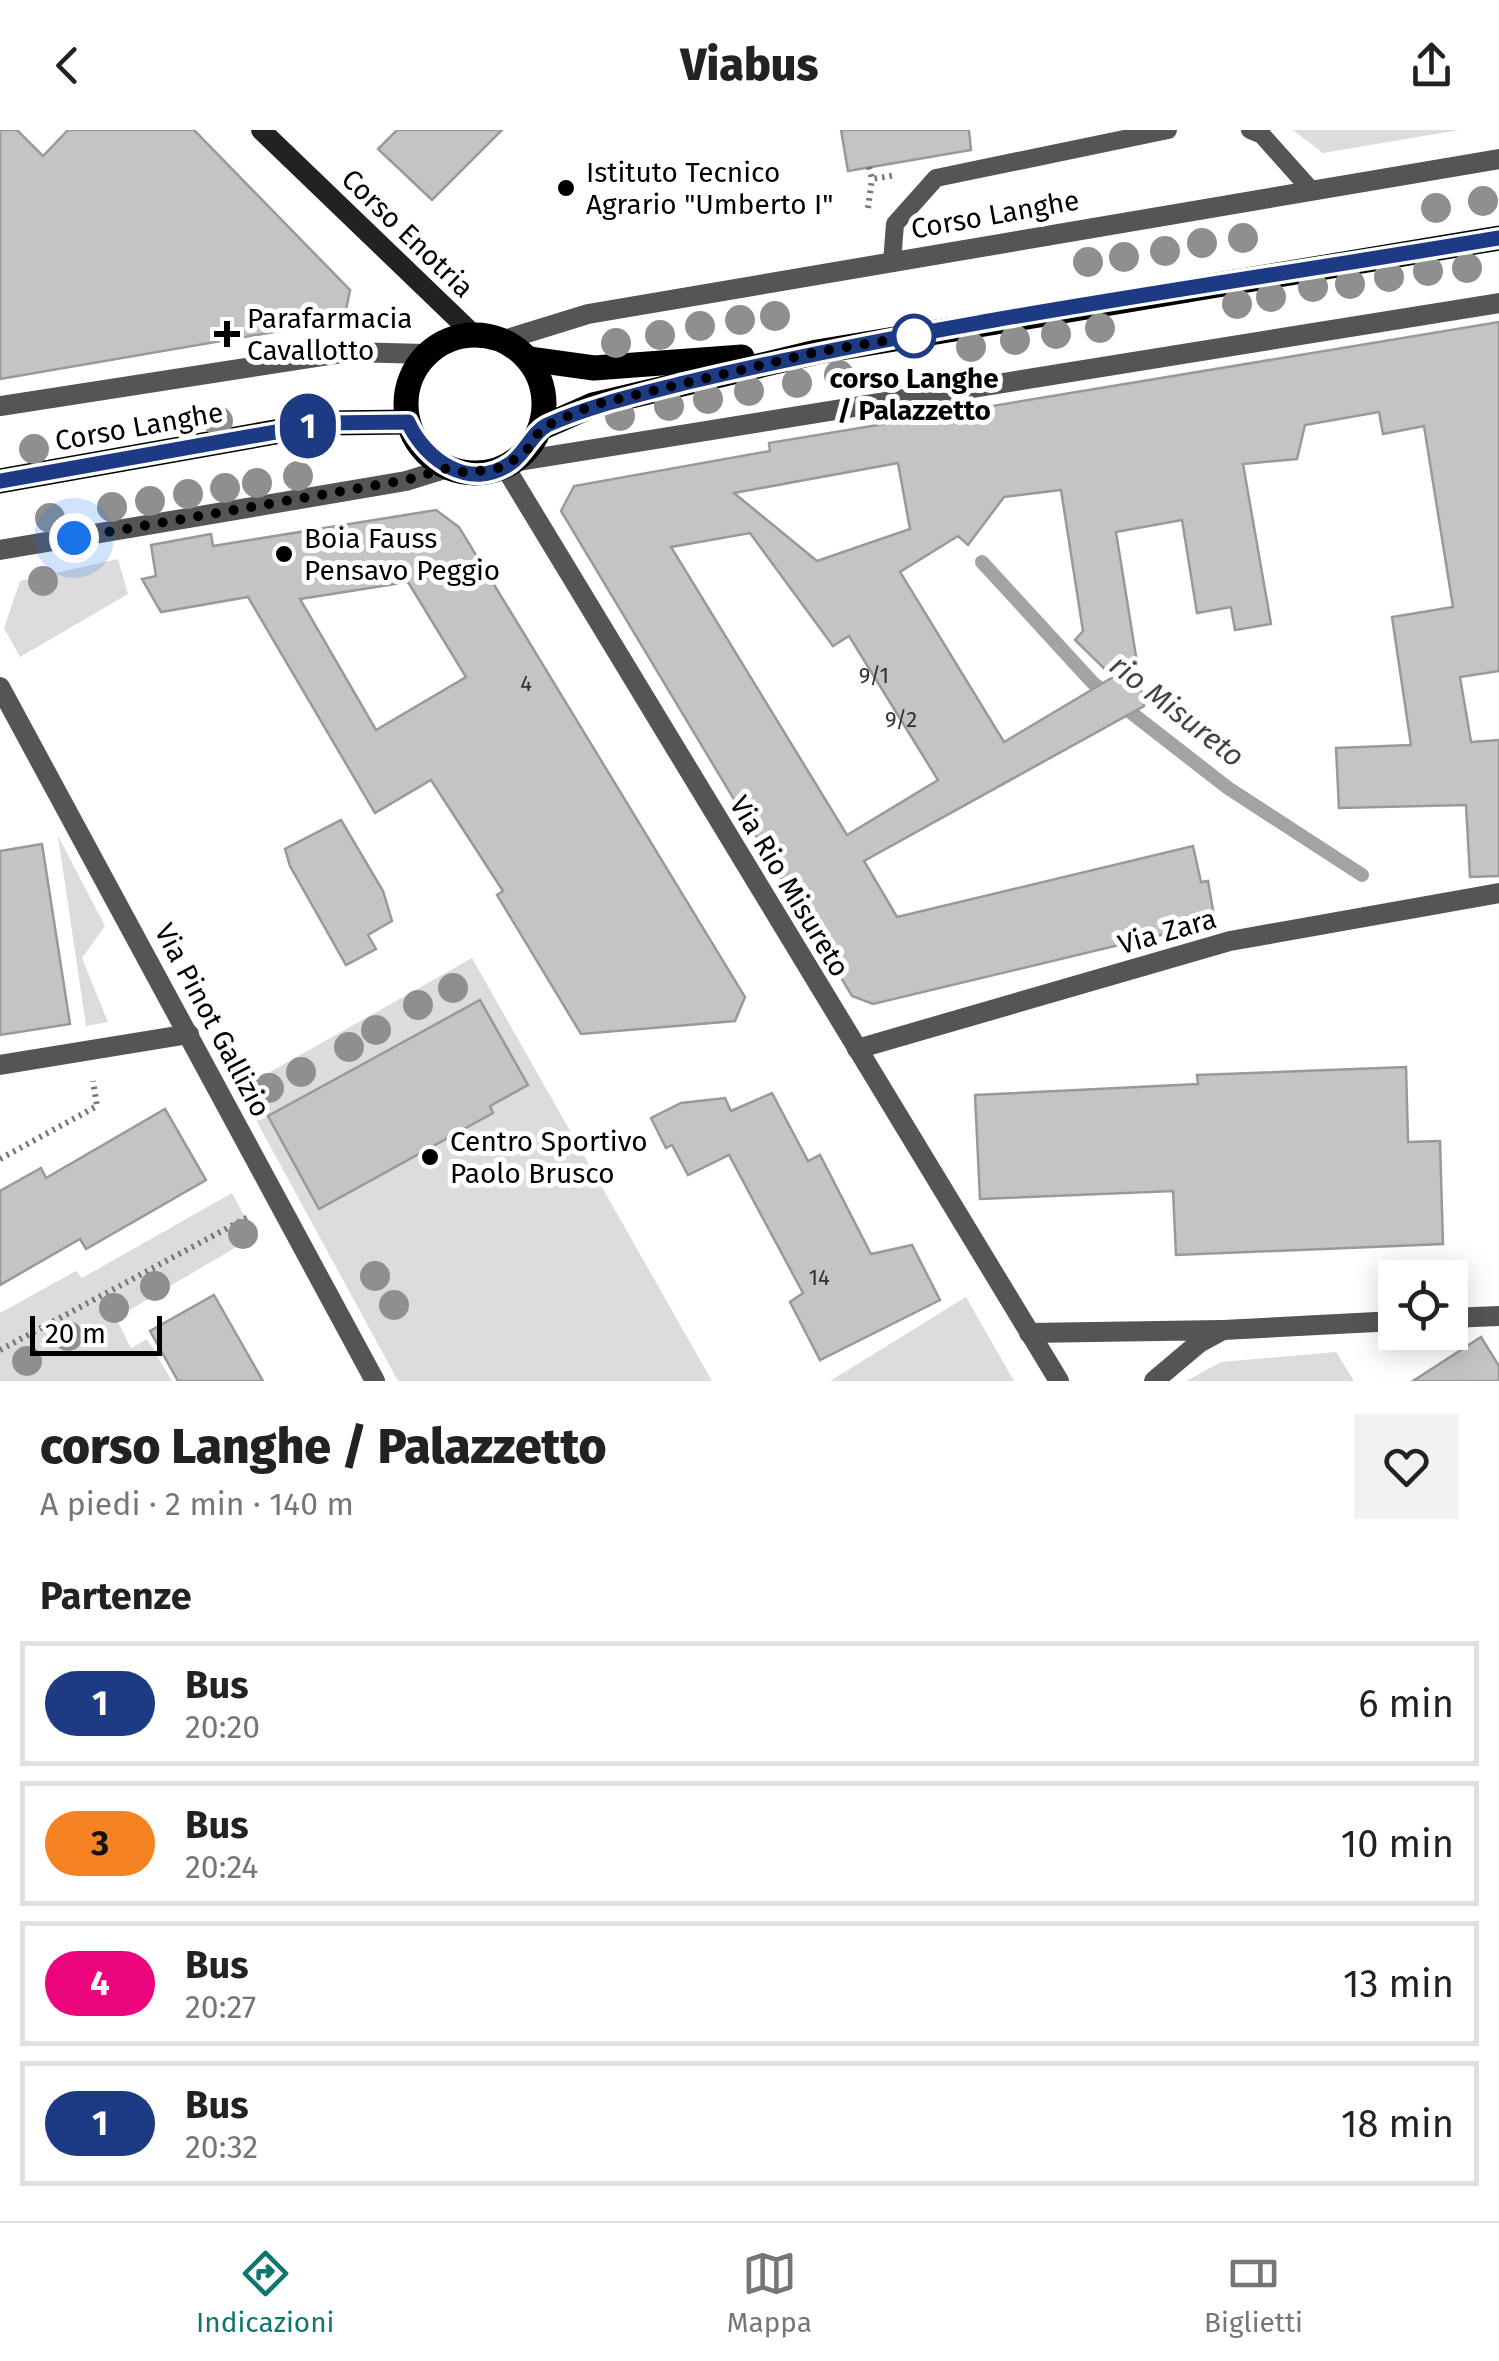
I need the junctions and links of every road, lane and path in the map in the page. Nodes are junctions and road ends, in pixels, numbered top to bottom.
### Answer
1 (261, 130) edge
2 (1168, 130) edge
3 (1250, 130) edge
4 (1499, 159) edge
5 (868, 167) dead end
6 (902, 174) dead end
7 (872, 179) junction
8 (1312, 190) junction
9 (868, 207) dead end
10 (1499, 238) edge
11 (892, 262) junction
12 (1499, 303) edge
13 (473, 334) junction
14 (504, 340) junction
15 (817, 352) junction
16 (426, 354) junction
17 (529, 359) junction
18 (0, 406) edge
19 (408, 422) junction
20 (541, 428) junction
21 (509, 464) junction
22 (448, 468) junction
23 (0, 481) edge
24 (0, 550) edge
25 (0, 687) edge
26 (1499, 893) edge
27 (189, 1034) junction
28 (856, 1049) junction
29 (87, 1051) junction
30 (0, 1065) edge
31 (0, 1159) edge
32 (278, 1201) junction
33 (1499, 1316) edge
34 (1468, 1317) edge
35 (1378, 1322) edge
36 (1223, 1330) junction
37 (1029, 1333) junction
38 (0, 1350) edge
39 (375, 1381) edge
40 (1059, 1381) edge
41 (1154, 1381) edge

1 - 13 main road, Corso Enotria
2 - 11 lane
3 - 8 lane
4 - 8 street, Corso Langhe
5 - 7 path
6 - 7 path
7 - 9 path
8 - 11 street, Corso Langhe
10 - 15 main road
11 - 14 street, Corso Langhe
12 - 21 street
13 - 14 main road
13 - 16 main road
14 - 17 main road
15 - 17 main road
15 - 20 main road
16 - 18 street, Corso Langhe
16 - 19 main road
17 - 20 main road
19 - 22 main road
19 - 23 main road, Corso Langhe
20 - 21 main road
21 - 22 main road
21 - 28 street, Via Rio Misureto
22 - 24 street
25 - 27 street, Via Pinot Gallizio
26 - 28 street, Via Zara
27 - 29 street
27 - 32 street, Via Pinot Gallizio
28 - 37 street, Via Rio Misureto
29 - 30 street
29 - 31 path
32 - 38 path
32 - 39 street, Via Pinot Gallizio
33 - 34 street
35 - 36 street
36 - 37 street
36 - 41 street
37 - 40 street, Via Rio Misureto

